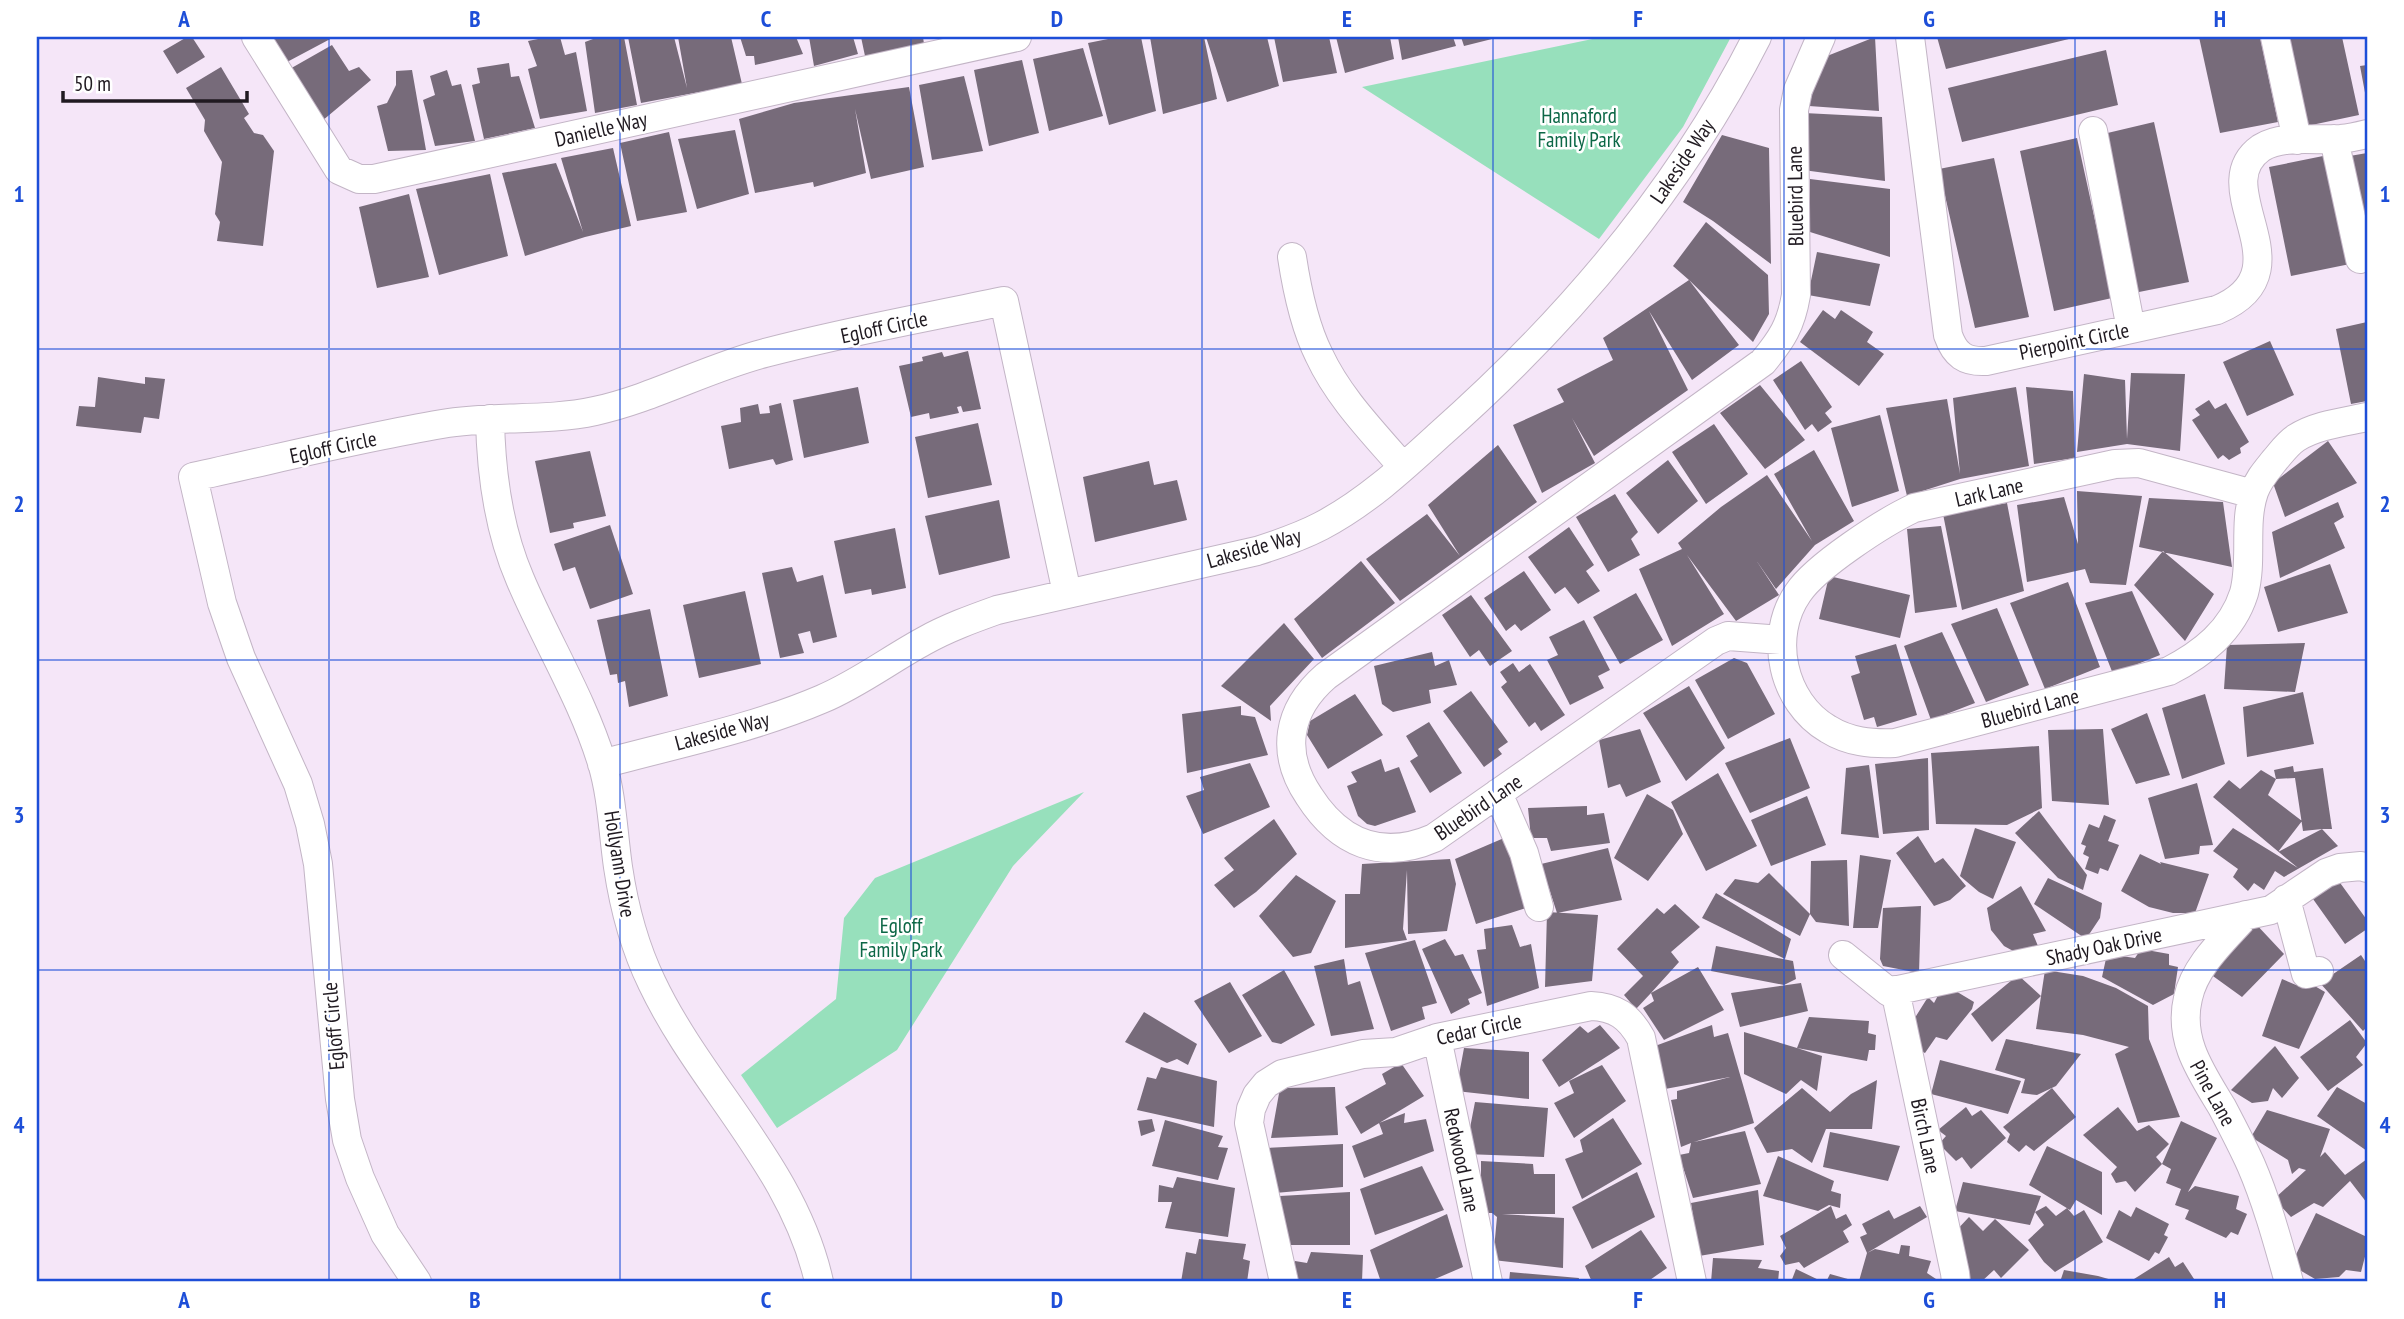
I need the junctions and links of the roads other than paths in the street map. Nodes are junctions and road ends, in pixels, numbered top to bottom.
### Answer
1 (256, 37) edge
2 (1017, 37) edge
3 (1757, 37) edge
4 (1821, 37) edge
5 (1910, 37) edge
6 (2275, 37) edge
7 (2093, 131) dead end
8 (2367, 134) edge
9 (2334, 139) junction
10 (2297, 141) junction
11 (1292, 257) dead end
12 (2360, 259) dead end
13 (2130, 329) junction
14 (2367, 417) edge
15 (489, 419) junction
16 (1404, 467) junction
17 (2253, 494) junction
18 (1067, 593) junction
19 (1782, 639) junction
20 (602, 764) junction
21 (1498, 793) junction
22 (2367, 868) edge
23 (2286, 899) junction
24 (1539, 907) dead end
25 (2246, 915) junction
26 (1843, 955) dead end
27 (2319, 971) dead end
28 (1895, 990) junction
29 (1437, 1038) junction
30 (417, 1282) edge
31 (819, 1282) edge
32 (1283, 1282) edge
33 (1488, 1282) edge
34 (1692, 1282) edge
35 (1955, 1282) edge
36 (2289, 1282) edge

1 - 2 street, Danielle Way
3 - 16 street, Lakeside Way
4 - 21 street, Bluebird Lane
5 - 13 street, Pierpoint Circle
6 - 10 street
7 - 13 street
8 - 9 street, Pierpoint Circle
9 - 10 street, Pierpoint Circle
9 - 12 street
10 - 13 street, Pierpoint Circle
11 - 16 street
14 - 17 street, Bluebird Lane
15 - 18 street, Egloff Circle
15 - 20 street, Hollyann Drive
15 - 30 street, Egloff Circle
16 - 18 street, Lakeside Way
17 - 19 street, Lark Lane
17 - 19 street, Bluebird Lane
18 - 20 street, Lakeside Way
19 - 21 street, Bluebird Lane
20 - 31 street, Hollyann Drive
21 - 24 street
22 - 23 street, Shady Oak Drive
23 - 25 street, Shady Oak Drive
23 - 27 street
25 - 28 street, Shady Oak Drive
25 - 36 street, Pine Lane
26 - 28 street
28 - 35 street, Birch Lane
29 - 32 street, Cedar Circle
29 - 33 street, Redwood Lane
29 - 34 street, Cedar Circle

